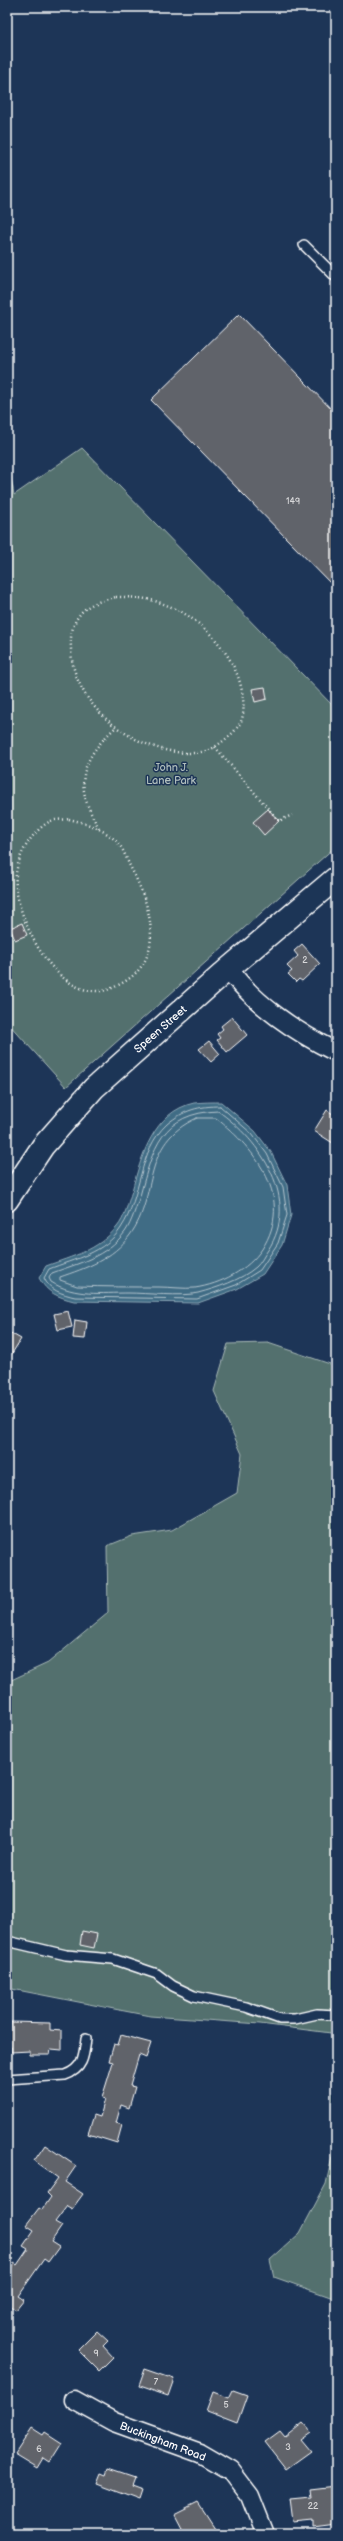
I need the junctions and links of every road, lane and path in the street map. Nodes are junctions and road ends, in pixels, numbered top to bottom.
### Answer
1 (304, 245) dead end
2 (336, 277) edge
3 (116, 726) junction
4 (215, 747) junction
5 (292, 816) dead end
6 (99, 828) junction
7 (336, 878) edge
8 (228, 970) junction
9 (336, 1052) edge
10 (8, 1195) edge
11 (7, 1941) edge
12 (336, 2015) edge
13 (86, 2039) dead end
14 (7, 2079) edge
15 (74, 2400) dead end
16 (265, 2534) edge

1 - 2 lane
3 - 4 path
3 - 4 path
3 - 6 path
4 - 5 path
6 - 6 path
7 - 8 street, Speen Street
8 - 9 street
8 - 10 street, Speen Street
11 - 12 lane
13 - 14 lane
15 - 16 street, Buckingham Road

